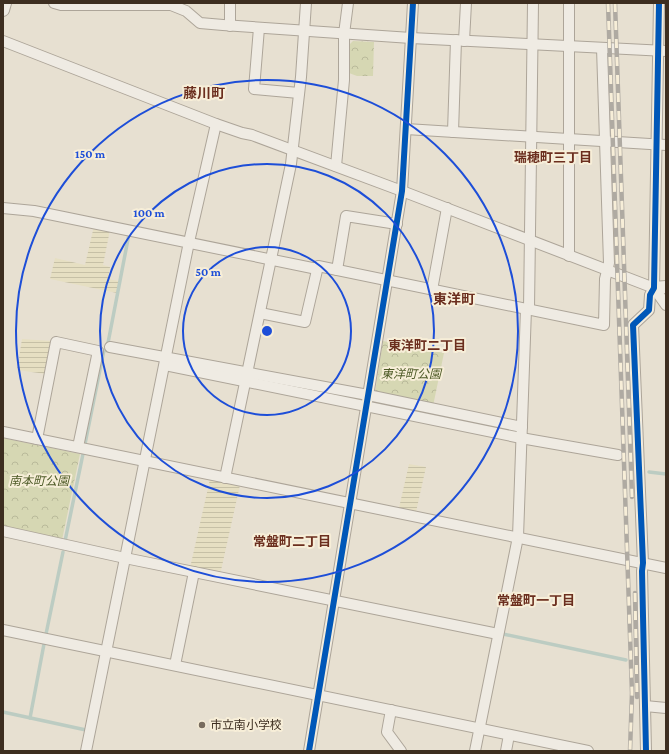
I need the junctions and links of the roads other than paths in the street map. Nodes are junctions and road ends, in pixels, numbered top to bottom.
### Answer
1 (6, 3) edge
2 (54, 3) edge
3 (230, 3) edge
4 (306, 3) edge
5 (348, 3) edge
6 (413, 3) edge
7 (466, 3) edge
8 (533, 3) edge
9 (569, 3) edge
10 (659, 3) edge
11 (186, 7) edge
12 (3, 10) edge
13 (230, 26) junction
14 (259, 28) junction
15 (304, 31) junction
16 (344, 34) junction
17 (411, 38) junction
18 (460, 40) junction
19 (3, 41) edge
20 (533, 44) junction
21 (568, 46) junction
22 (602, 48) junction
23 (662, 51) edge
24 (299, 92) junction
25 (216, 124) junction
26 (406, 129) junction
27 (453, 132) junction
28 (532, 137) junction
29 (569, 139) junction
30 (605, 141) junction
31 (661, 144) edge
32 (293, 150) junction
33 (336, 166) junction
34 (402, 191) junction
35 (3, 208) edge
36 (447, 208) junction
37 (397, 224) junction
38 (530, 240) junction
39 (189, 242) junction
40 (569, 256) junction
41 (271, 259) junction
42 (317, 269) junction
43 (337, 270) junction
44 (608, 271) junction
45 (388, 280) junction
46 (660, 288) edge
47 (432, 290) junction
48 (666, 305) edge
49 (528, 309) junction
50 (260, 313) junction
51 (110, 346) dead end
52 (165, 361) junction
53 (246, 377) junction
54 (368, 395) junction
55 (366, 407) junction
56 (522, 427) junction
57 (3, 432) edge
58 (522, 438) junction
59 (37, 439) junction
60 (78, 447) junction
61 (618, 455) dead end
62 (145, 461) junction
63 (225, 478) junction
64 (350, 503) junction
65 (3, 531) edge
66 (518, 537) junction
67 (125, 558) junction
68 (643, 563) junction
69 (666, 568) edge
70 (194, 572) junction
71 (333, 600) junction
72 (3, 630) edge
73 (498, 634) junction
74 (106, 651) junction
75 (175, 665) junction
76 (318, 694) junction
77 (645, 706) junction
78 (666, 708) edge
79 (391, 710) junction
80 (480, 728) junction
81 (509, 734) junction
82 (86, 751) edge
83 (309, 751) edge
84 (401, 751) edge
85 (475, 751) edge
86 (506, 751) edge
87 (588, 751) edge
88 (646, 751) edge

1 - 12 street
2 - 11 street
3 - 13 street
4 - 15 street
5 - 16 street
6 - 17 street
7 - 18 street
8 - 20 street
9 - 21 street
10 - 23 street
11 - 13 street
13 - 14 street
14 - 15 street
14 - 24 street
15 - 16 street
15 - 24 street
16 - 17 street
16 - 33 street
17 - 18 street
17 - 26 street
18 - 20 street
18 - 27 street
19 - 25 street
20 - 21 street
20 - 28 street
21 - 22 street
21 - 29 street
22 - 23 street
22 - 30 street
23 - 31 street
24 - 32 street
25 - 32 street
25 - 39 street
26 - 27 street
26 - 34 street
27 - 28 street
28 - 29 street
28 - 38 street
29 - 30 street
29 - 40 street
30 - 31 street
30 - 44 street
31 - 46 street
32 - 33 street
32 - 41 street
33 - 34 street
34 - 36 street
34 - 37 street
35 - 39 street
36 - 38 street
36 - 47 street
37 - 43 street
37 - 45 street
38 - 40 street
38 - 49 street
39 - 41 street
39 - 52 street
40 - 44 street
41 - 42 street
41 - 50 street
42 - 43 street
42 - 50 street
43 - 45 street
44 - 46 street
44 - 49 street
45 - 47 street
45 - 54 street
46 - 48 street
46 - 68 street
47 - 49 street
49 - 56 street
50 - 53 street
51 - 52 street
52 - 53 street
52 - 62 street
53 - 54 street
53 - 55 street
53 - 63 street
54 - 55 street
54 - 56 street
55 - 58 street
55 - 64 street
56 - 58 street
57 - 59 street
58 - 61 street
58 - 66 street
59 - 60 street
59 - 60 street
60 - 62 street
62 - 63 street
62 - 67 street
63 - 64 street
64 - 66 street
64 - 71 street
65 - 67 street
66 - 68 street
66 - 73 street
67 - 70 street
67 - 74 street
68 - 69 street
68 - 77 street
70 - 71 street
70 - 75 street
71 - 73 street
71 - 76 street
72 - 74 street
73 - 80 street
74 - 75 street
74 - 82 street
75 - 76 street
76 - 79 street
76 - 83 street
77 - 78 street
77 - 88 street
79 - 80 street
79 - 84 street
80 - 81 street
80 - 85 street
81 - 86 street
81 - 87 street

